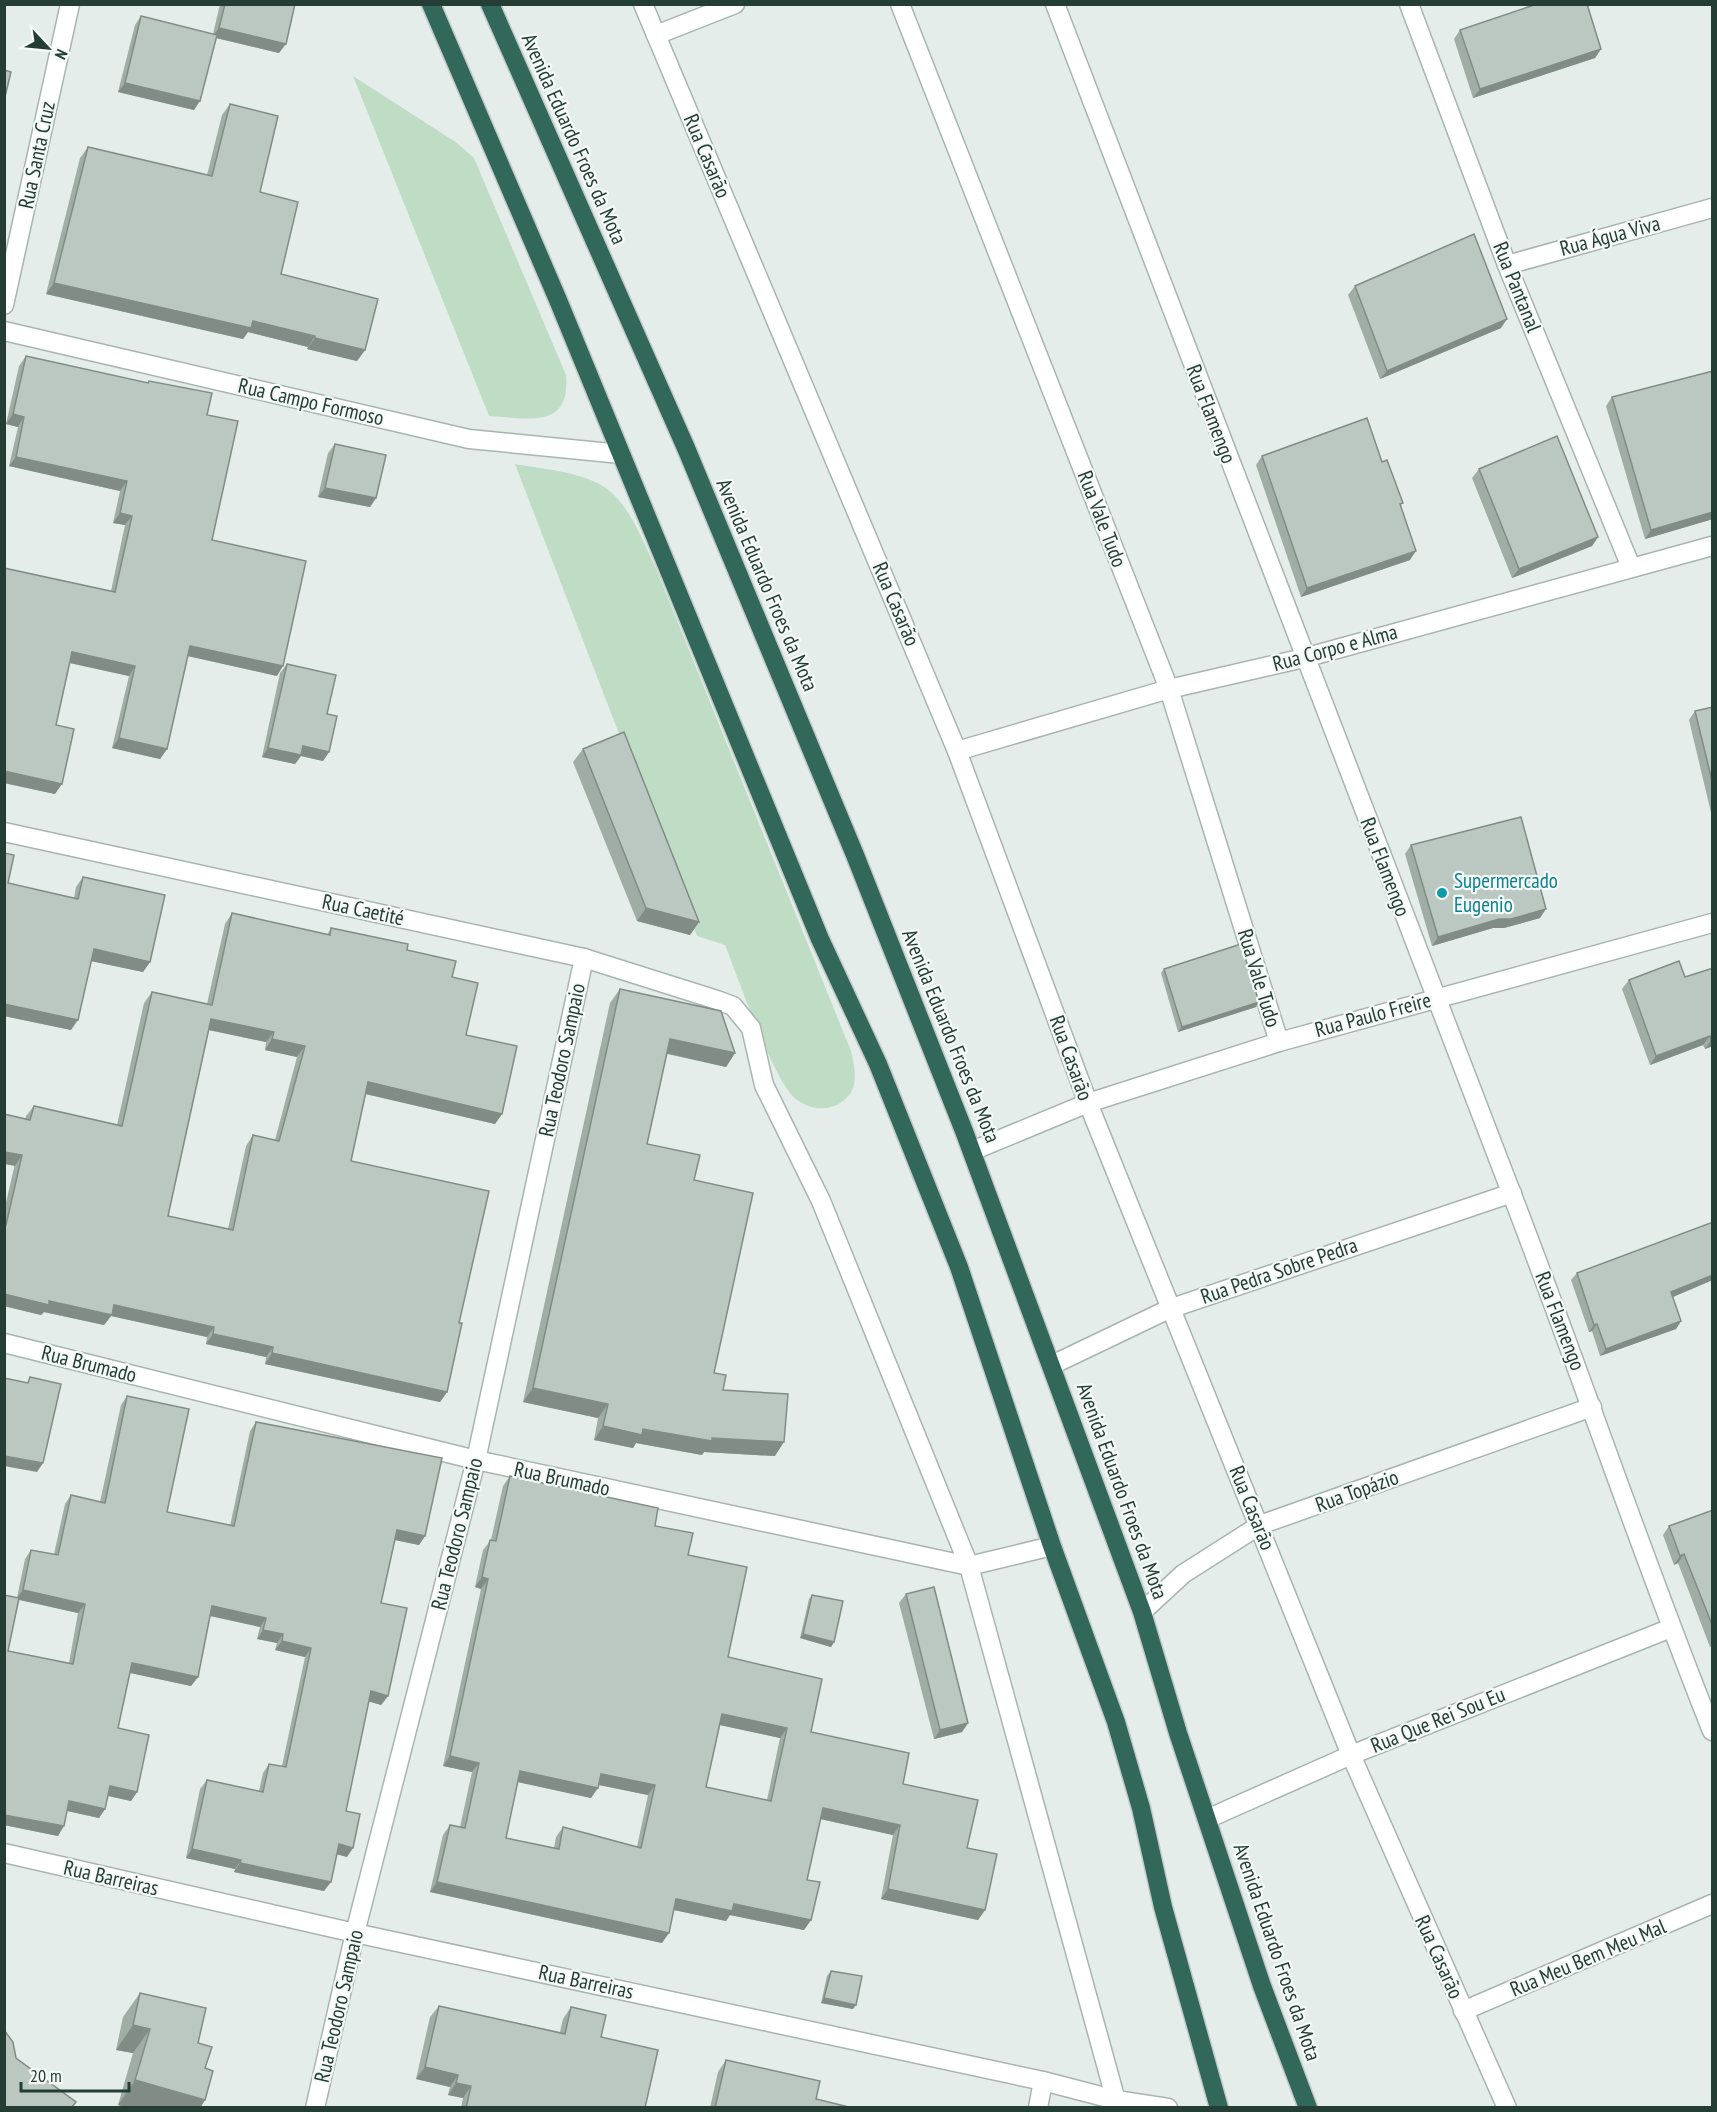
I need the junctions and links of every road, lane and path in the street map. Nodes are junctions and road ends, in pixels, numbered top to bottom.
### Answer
1 (70, 4) edge
2 (431, 4) edge
3 (490, 4) edge
4 (643, 4) edge
5 (735, 4) edge
6 (900, 4) edge
7 (1055, 4) edge
8 (1409, 4) edge
9 (656, 35) junction
10 (1713, 208) edge
11 (1507, 265) junction
12 (4, 305) edge
13 (4, 331) edge
14 (621, 454) junction
15 (1713, 546) edge
16 (1631, 567) junction
17 (1304, 658) junction
18 (1169, 689) junction
19 (957, 751) junction
20 (4, 832) edge
21 (1713, 923) edge
22 (584, 958) junction
23 (1436, 998) junction
24 (1279, 1041) junction
25 (1088, 1103) junction
26 (972, 1151) junction
27 (1512, 1193) junction
28 (1169, 1309) junction
29 (4, 1343) edge
30 (1052, 1365) junction
31 (1592, 1407) junction
32 (476, 1460) junction
33 (1260, 1525) junction
34 (1052, 1546) junction
35 (969, 1566) junction
36 (1142, 1612) junction
37 (1671, 1628) junction
38 (1713, 1731) edge
39 (1351, 1755) junction
40 (1207, 1819) junction
41 (4, 1853) edge
42 (1713, 1904) edge
43 (356, 1933) junction
44 (1463, 2011) junction
45 (1044, 2081) junction
46 (1117, 2104) edge
47 (315, 2108) edge
48 (1038, 2108) edge
49 (1168, 2108) edge
50 (1219, 2108) edge
51 (1308, 2108) edge
52 (1507, 2108) edge

1 - 12 street, Rua Santa Cruz
2 - 14 highway
3 - 26 highway, Avenida Eduardo Froes da Mota
4 - 9 street, Rua Casarão
5 - 9 street
6 - 18 street, Rua Vale Tudo
7 - 17 street, Rua Flamengo
8 - 11 street, Rua Pantanal
9 - 19 street, Rua Casarão
10 - 11 street, Rua Água Viva
11 - 16 street, Rua Pantanal
13 - 14 street, Rua Campo Formoso
14 - 34 highway
15 - 16 street, Rua Corpo e Alma
16 - 17 street, Rua Corpo e Alma
17 - 18 street, Rua Corpo e Alma
17 - 23 street, Rua Flamengo
18 - 19 street, Rua Corpo e Alma
18 - 24 street, Rua Vale Tudo
19 - 25 street, Rua Casarão
20 - 22 street, Rua Caetité
21 - 23 street, Rua Paulo Freire
22 - 32 street, Rua Teodoro Sampaio
22 - 35 street, Rua Caetité
23 - 24 street, Rua Paulo Freire
23 - 27 street, Rua Flamengo
24 - 25 street, Rua Paulo Freire
25 - 26 street, Rua Paulo Freire
25 - 28 street, Rua Casarão
26 - 30 highway, Avenida Eduardo Froes da Mota
27 - 28 street, Rua Pedra Sobre Pedra
27 - 31 street, Rua Flamengo
28 - 30 street, Rua Pedra Sobre Pedra
28 - 33 street, Rua Casarão
29 - 32 street, Rua Brumado
30 - 36 highway, Avenida Eduardo Froes da Mota
31 - 33 street, Rua Topázio
31 - 37 street, Rua Flamengo
32 - 35 street, Rua Brumado
32 - 43 street, Rua Teodoro Sampaio
33 - 36 street, Rua Topázio
33 - 39 street, Rua Casarão
34 - 35 street, Rua Brumado
34 - 50 highway
35 - 46 street, Rua Caetité
36 - 40 highway, Avenida Eduardo Froes da Mota
37 - 38 street, Rua Flamengo
37 - 39 street, Rua Que Rei Sou Eu
39 - 40 street, Rua Que Rei Sou Eu
39 - 44 street, Rua Casarão
40 - 51 highway, Avenida Eduardo Froes da Mota
41 - 43 street, Rua Barreiras
42 - 44 street, Rua Meu Bem Meu Mal
43 - 45 street, Rua Barreiras
43 - 47 street, Rua Teodoro Sampaio
44 - 52 street, Rua Casarão
45 - 46 street, Rua Barreiras
45 - 48 street
46 - 49 street, Rua Barreiras

